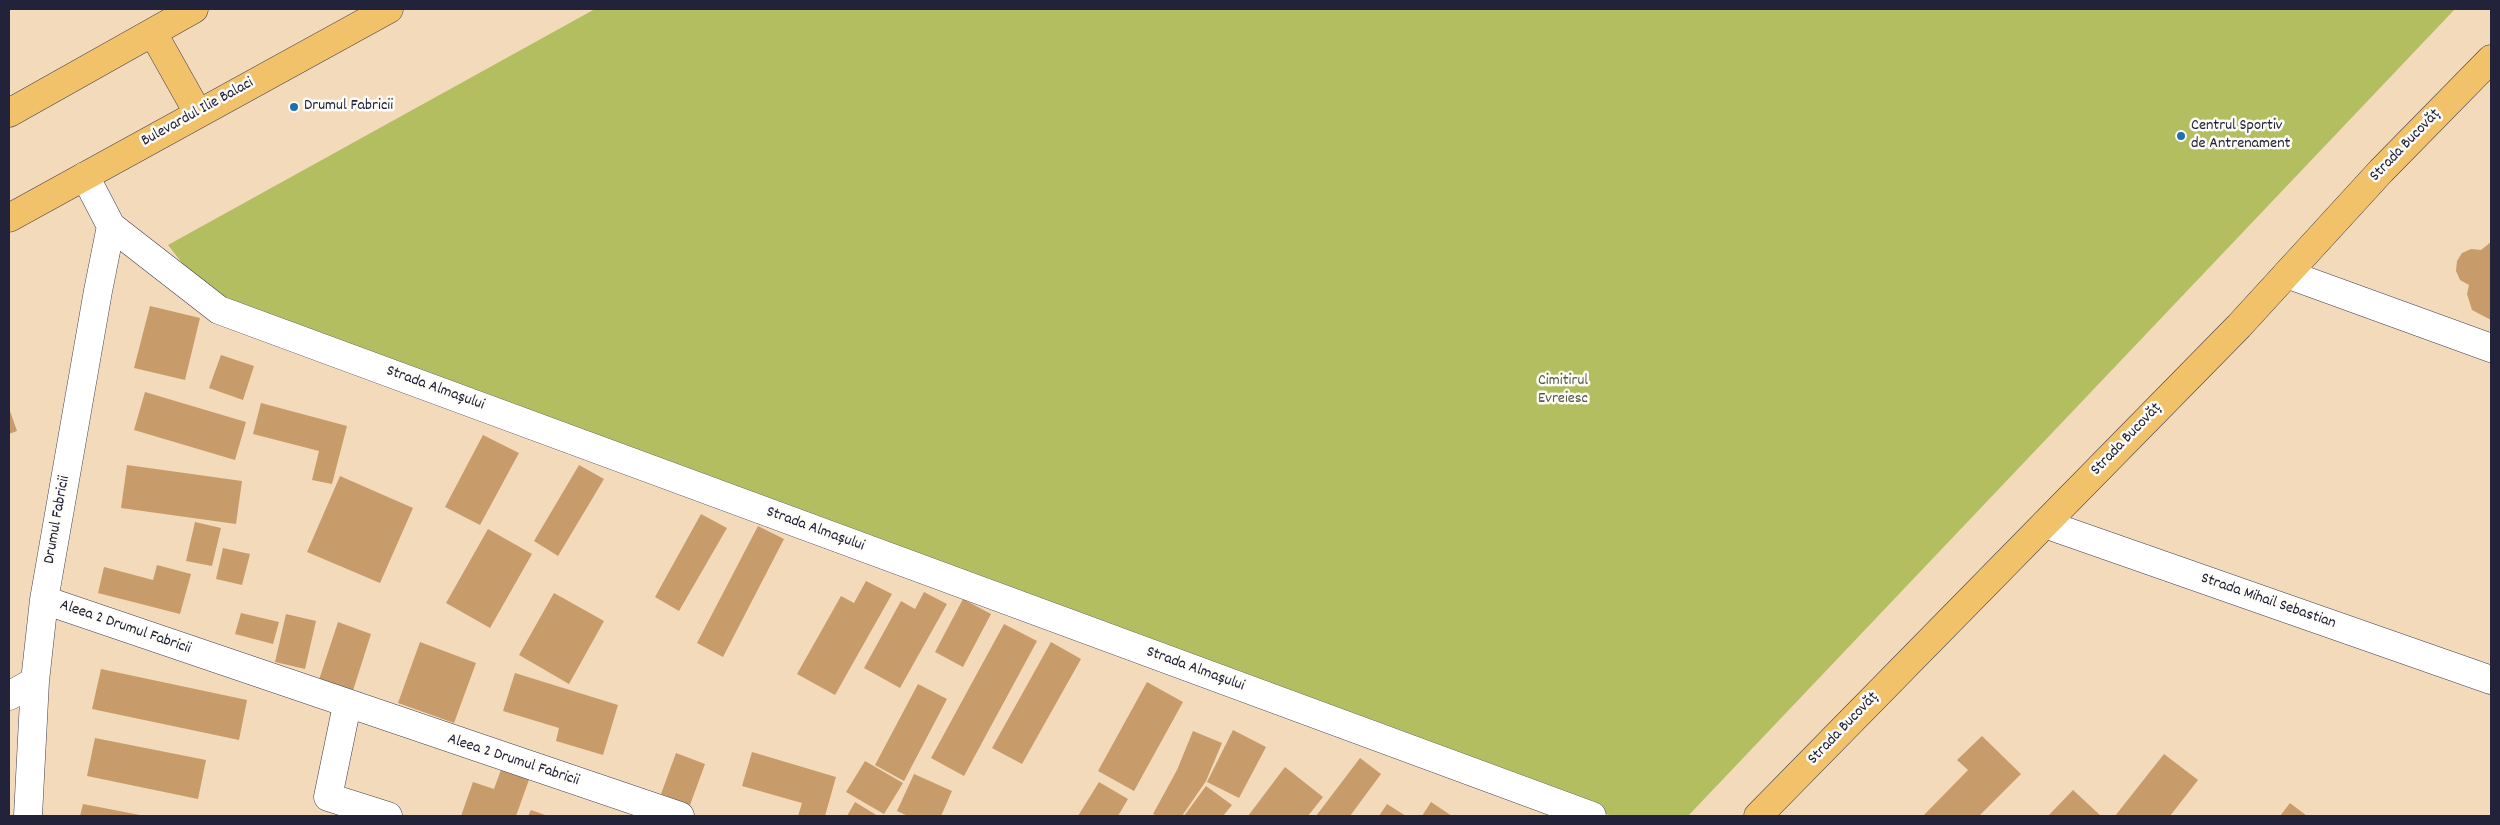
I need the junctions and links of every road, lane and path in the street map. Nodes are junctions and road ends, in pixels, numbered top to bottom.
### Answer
1 (194, 9) edge
2 (388, 9) edge
3 (153, 33) junction
4 (2491, 59) edge
5 (9, 113) edge
6 (198, 113) junction
7 (85, 176) junction
8 (9, 218) edge
9 (111, 226) junction
10 (2287, 274) junction
11 (2491, 348) edge
12 (2045, 524) junction
13 (44, 600) junction
14 (2491, 680) edge
15 (36, 681) junction
16 (9, 696) edge
17 (346, 705) junction
18 (28, 816) edge
19 (388, 816) edge
20 (680, 816) edge
21 (1592, 816) edge
22 (1758, 816) edge

1 - 3 main road
2 - 6 main road, Bulevardul Ilie Balaci
3 - 5 main road
3 - 6 main road
4 - 10 main road, Strada Bucovăț
6 - 7 main road, Bulevardul Ilie Balaci
7 - 8 main road, Bulevardul Ilie Balaci
7 - 9 street, Strada Almașului
9 - 13 street, Drumul Fabricii
9 - 21 street, Strada Almașului
10 - 11 street
10 - 12 main road, Strada Bucovăț
12 - 14 street, Strada Mihail Sebastian
12 - 22 main road, Strada Bucovăț
13 - 15 street, Drumul Fabricii
13 - 17 street, Aleea 2 Drumul Fabricii
15 - 16 street
15 - 18 street, Drumul Fabricii
17 - 19 street
17 - 20 street, Aleea 2 Drumul Fabricii

